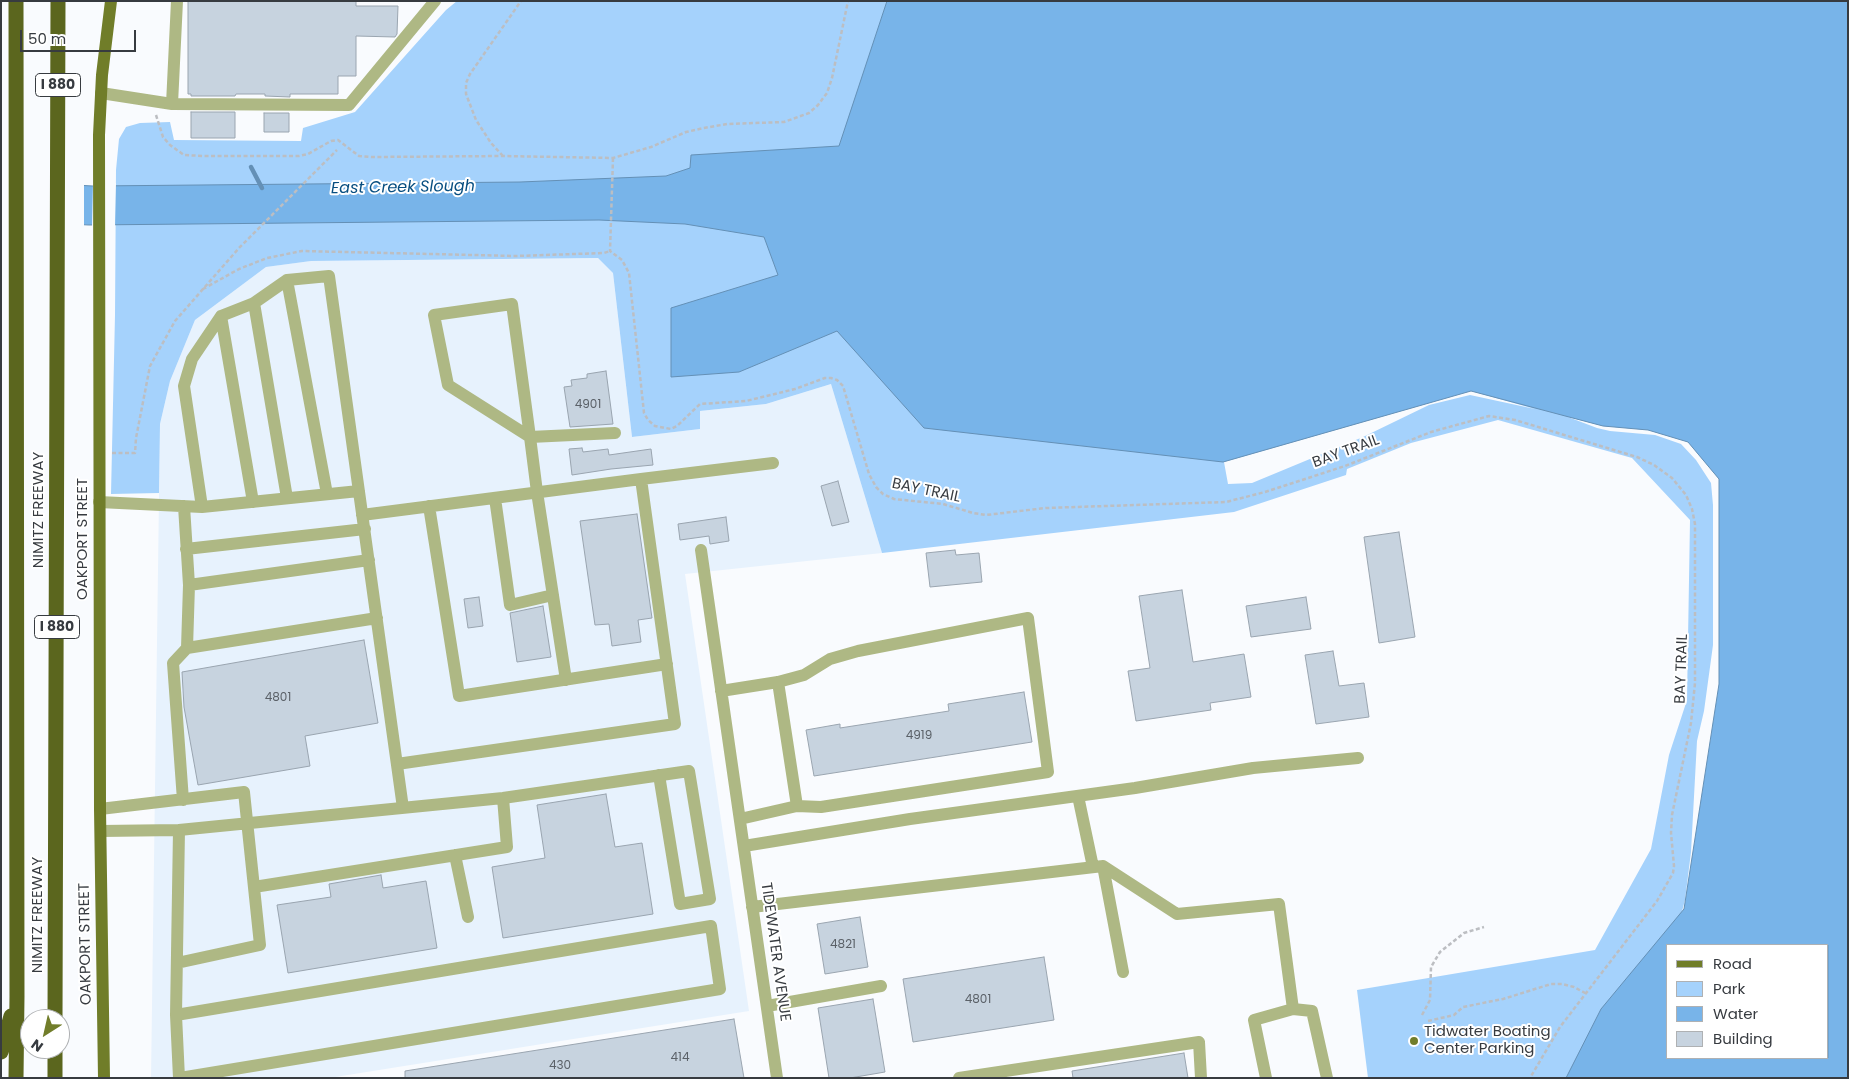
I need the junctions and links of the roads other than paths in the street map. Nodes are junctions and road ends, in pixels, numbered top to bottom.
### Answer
1 (16, 1) edge
2 (58, 1) edge
3 (111, 1) edge
4 (177, 1) edge
5 (436, 1) edge
6 (101, 93) junction
7 (172, 104) junction
8 (287, 280) junction
9 (254, 304) junction
10 (221, 316) junction
11 (615, 433) dead end
12 (530, 437) junction
13 (773, 463) dead end
14 (641, 479) junction
15 (359, 491) junction
16 (537, 492) junction
17 (327, 494) junction
18 (287, 498) junction
19 (495, 498) junction
20 (99, 502) junction
21 (253, 502) junction
22 (184, 506) junction
23 (429, 506) junction
24 (202, 507) junction
25 (362, 515) junction
26 (364, 530) junction
27 (186, 549) junction
28 (701, 550) dead end
29 (369, 560) junction
30 (189, 585) junction
31 (553, 595) junction
32 (377, 618) junction
33 (187, 648) junction
34 (667, 664) junction
35 (566, 680) junction
36 (778, 682) junction
37 (721, 691) junction
38 (1358, 758) dead end
39 (397, 764) junction
40 (659, 775) junction
41 (1078, 796) junction
42 (503, 798) junction
43 (183, 800) junction
44 (797, 806) junction
45 (403, 808) junction
46 (100, 809) junction
47 (247, 823) junction
48 (741, 825) junction
49 (179, 830) junction
50 (101, 831) junction
51 (744, 846) junction
52 (455, 855) junction
53 (1098, 866) junction
54 (254, 887) junction
55 (752, 907) junction
56 (468, 917) dead end
57 (177, 963) junction
58 (1123, 972) dead end
59 (880, 986) dead end
60 (17, 996) junction
61 (767, 1006) junction
62 (56, 1009) edge
63 (1292, 1009) junction
64 (176, 1015) junction
65 (1, 1052) edge
66 (55, 1059) edge
67 (16, 1078) edge
68 (57, 1078) edge
69 (104, 1078) edge
70 (180, 1078) edge
71 (777, 1078) edge
72 (959, 1078) edge
73 (1201, 1078) edge
74 (1266, 1078) edge
75 (1327, 1078) edge

1 - 60 highway, NIMITZ FREEWAY / I 880
2 - 62 highway, NIMITZ FREEWAY / I 880
3 - 6 main road, OAKPORT STREET
4 - 7 street
5 - 7 street
6 - 7 street
6 - 20 main road, OAKPORT STREET
8 - 9 street
8 - 15 street
8 - 17 street
9 - 10 street
9 - 18 street
10 - 21 street
10 - 24 street
11 - 12 street
12 - 12 street
12 - 16 street
13 - 14 street
14 - 16 street
14 - 34 street
15 - 17 street
15 - 25 street
16 - 19 street
16 - 31 street
17 - 18 street
18 - 21 street
19 - 23 street
19 - 31 street
20 - 22 street
20 - 46 main road, OAKPORT STREET
21 - 24 street
22 - 24 street
22 - 27 street
23 - 25 street
23 - 35 street
25 - 26 street
26 - 27 street
26 - 29 street
27 - 30 street
28 - 37 street, TIDEWATER AVENUE
29 - 30 street
29 - 32 street
30 - 33 street
31 - 35 street
32 - 33 street
32 - 39 street
33 - 43 street
34 - 35 street
34 - 39 street
36 - 37 street
36 - 44 street
36 - 44 street
37 - 48 street, TIDEWATER AVENUE
38 - 41 street
39 - 45 street
40 - 40 street
40 - 42 street
41 - 51 street
41 - 53 street
42 - 45 street
42 - 52 street
43 - 46 street
43 - 47 street
44 - 48 street
45 - 47 street
46 - 50 main road, OAKPORT STREET
47 - 49 street
47 - 54 street
48 - 51 street, TIDEWATER AVENUE
49 - 50 street
49 - 57 street
50 - 69 main road, OAKPORT STREET
51 - 55 street, TIDEWATER AVENUE
52 - 54 street
52 - 56 street
53 - 55 street
53 - 58 street
53 - 63 street
54 - 57 street
55 - 61 street, TIDEWATER AVENUE
57 - 64 street
59 - 61 street
60 - 65 highway
60 - 67 highway, NIMITZ FREEWAY / I 880
61 - 71 street, TIDEWATER AVENUE
63 - 74 street
63 - 75 street
64 - 70 street
64 - 70 street
66 - 68 highway
72 - 73 street

